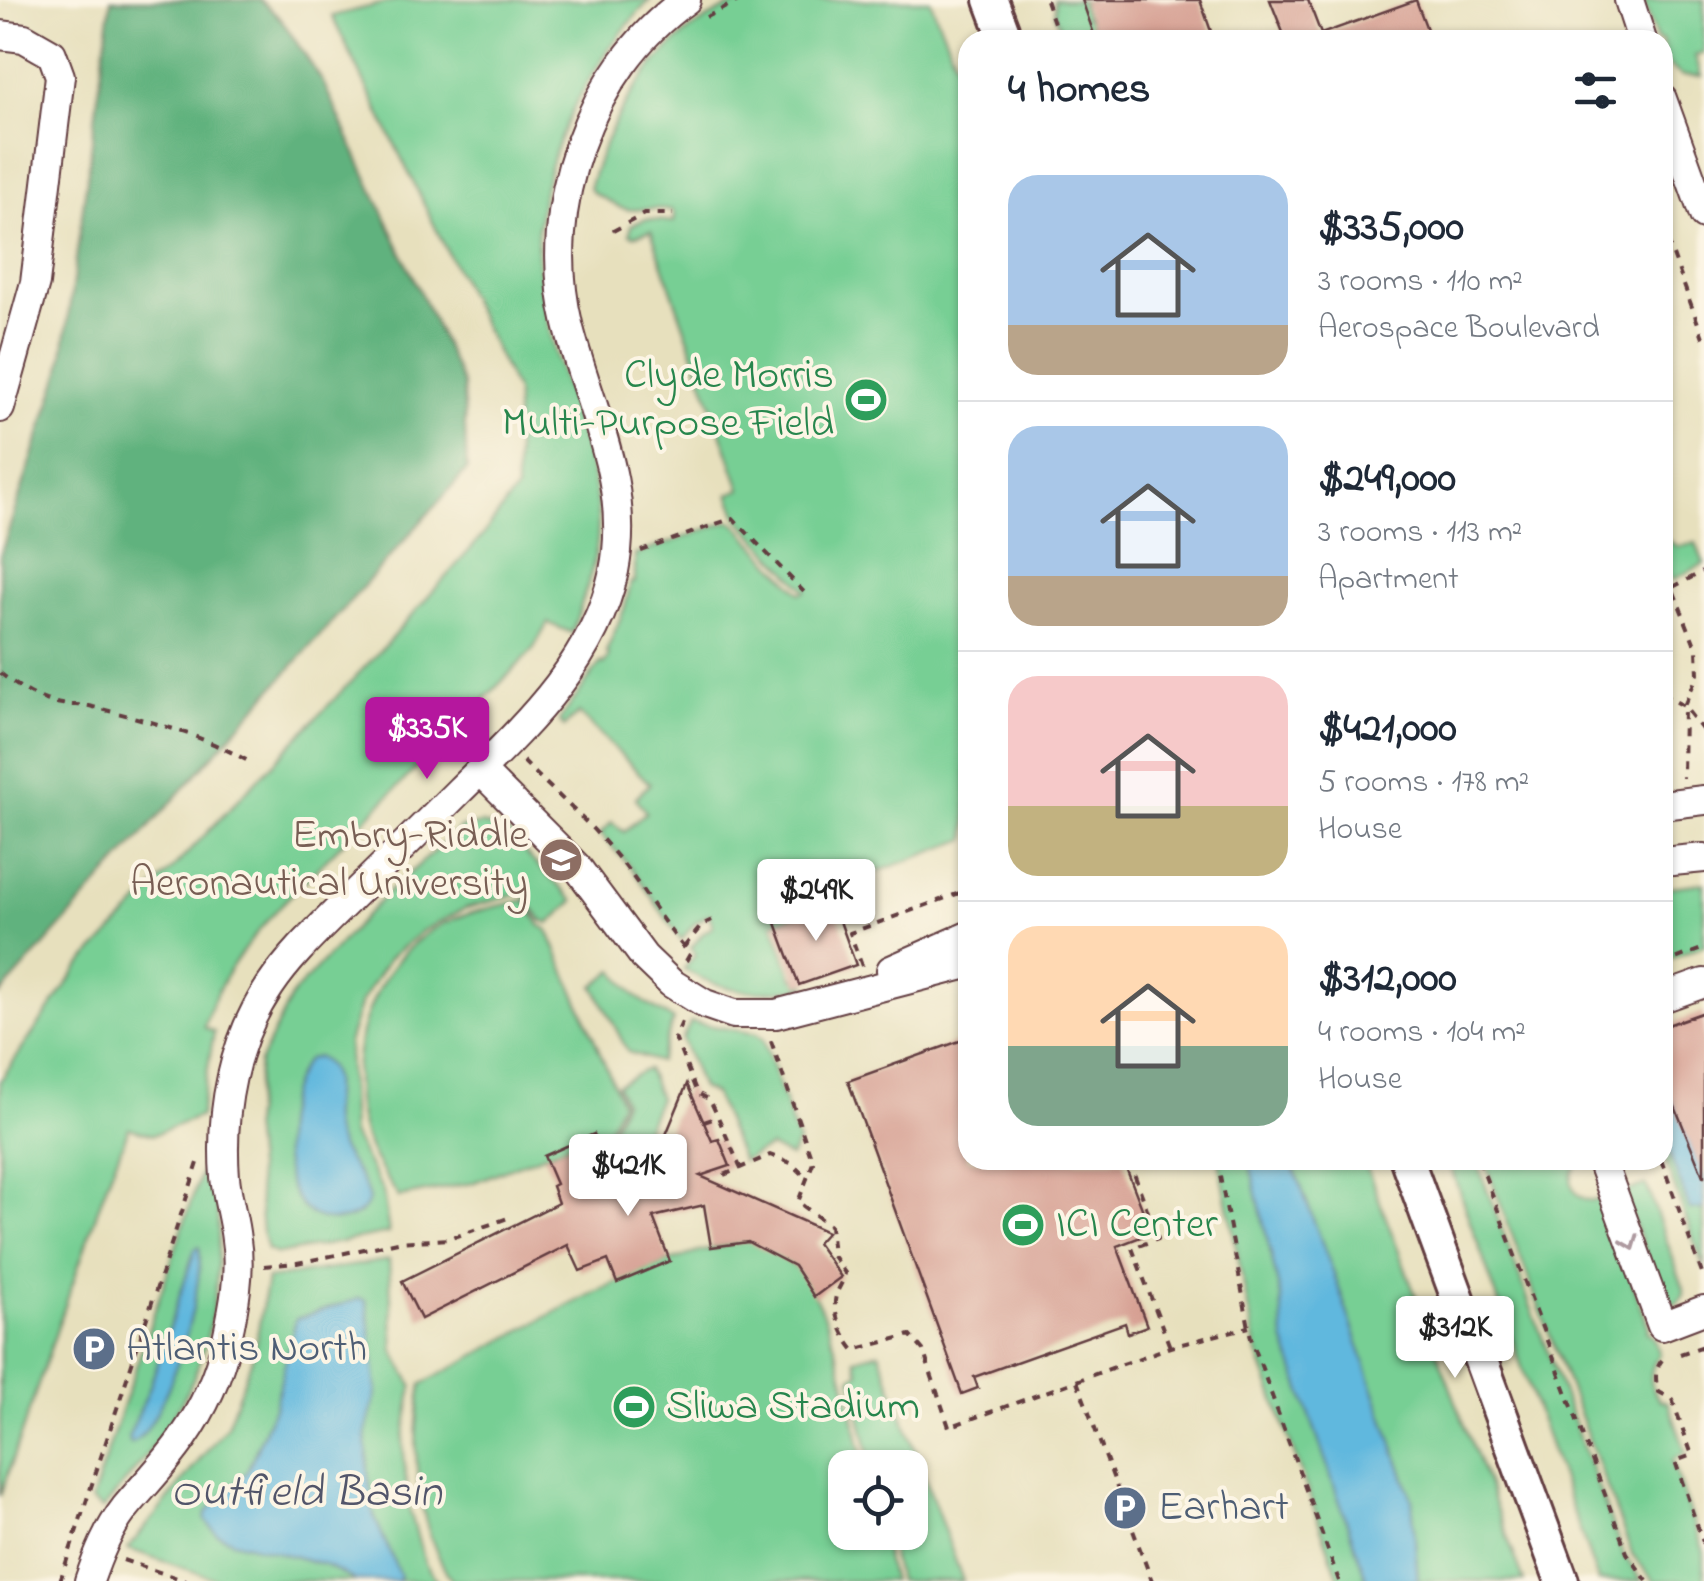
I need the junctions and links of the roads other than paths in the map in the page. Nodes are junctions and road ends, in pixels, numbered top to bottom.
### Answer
1 (686, 0) edge
2 (991, 0) edge
3 (1629, 0) edge
4 (1002, 30) edge
5 (1639, 30) edge
6 (0, 35) edge
7 (1673, 129) edge
8 (1704, 215) edge
9 (0, 408) edge
10 (480, 770) junction
11 (1704, 858) edge
12 (1673, 861) edge
13 (958, 941) edge
14 (958, 967) edge
15 (1704, 983) edge
16 (1673, 994) edge
17 (822, 1002) junction
18 (1411, 1170) edge
19 (1604, 1170) edge
20 (1704, 1310) edge
21 (89, 1581) edge
22 (1562, 1581) edge

1 - 10 street
2 - 4 main road
3 - 5 street
6 - 9 street
7 - 8 street
10 - 17 street
10 - 21 street
11 - 12 street
13 - 17 street
14 - 17 street
15 - 16 street
18 - 22 main road
19 -> 20 street

